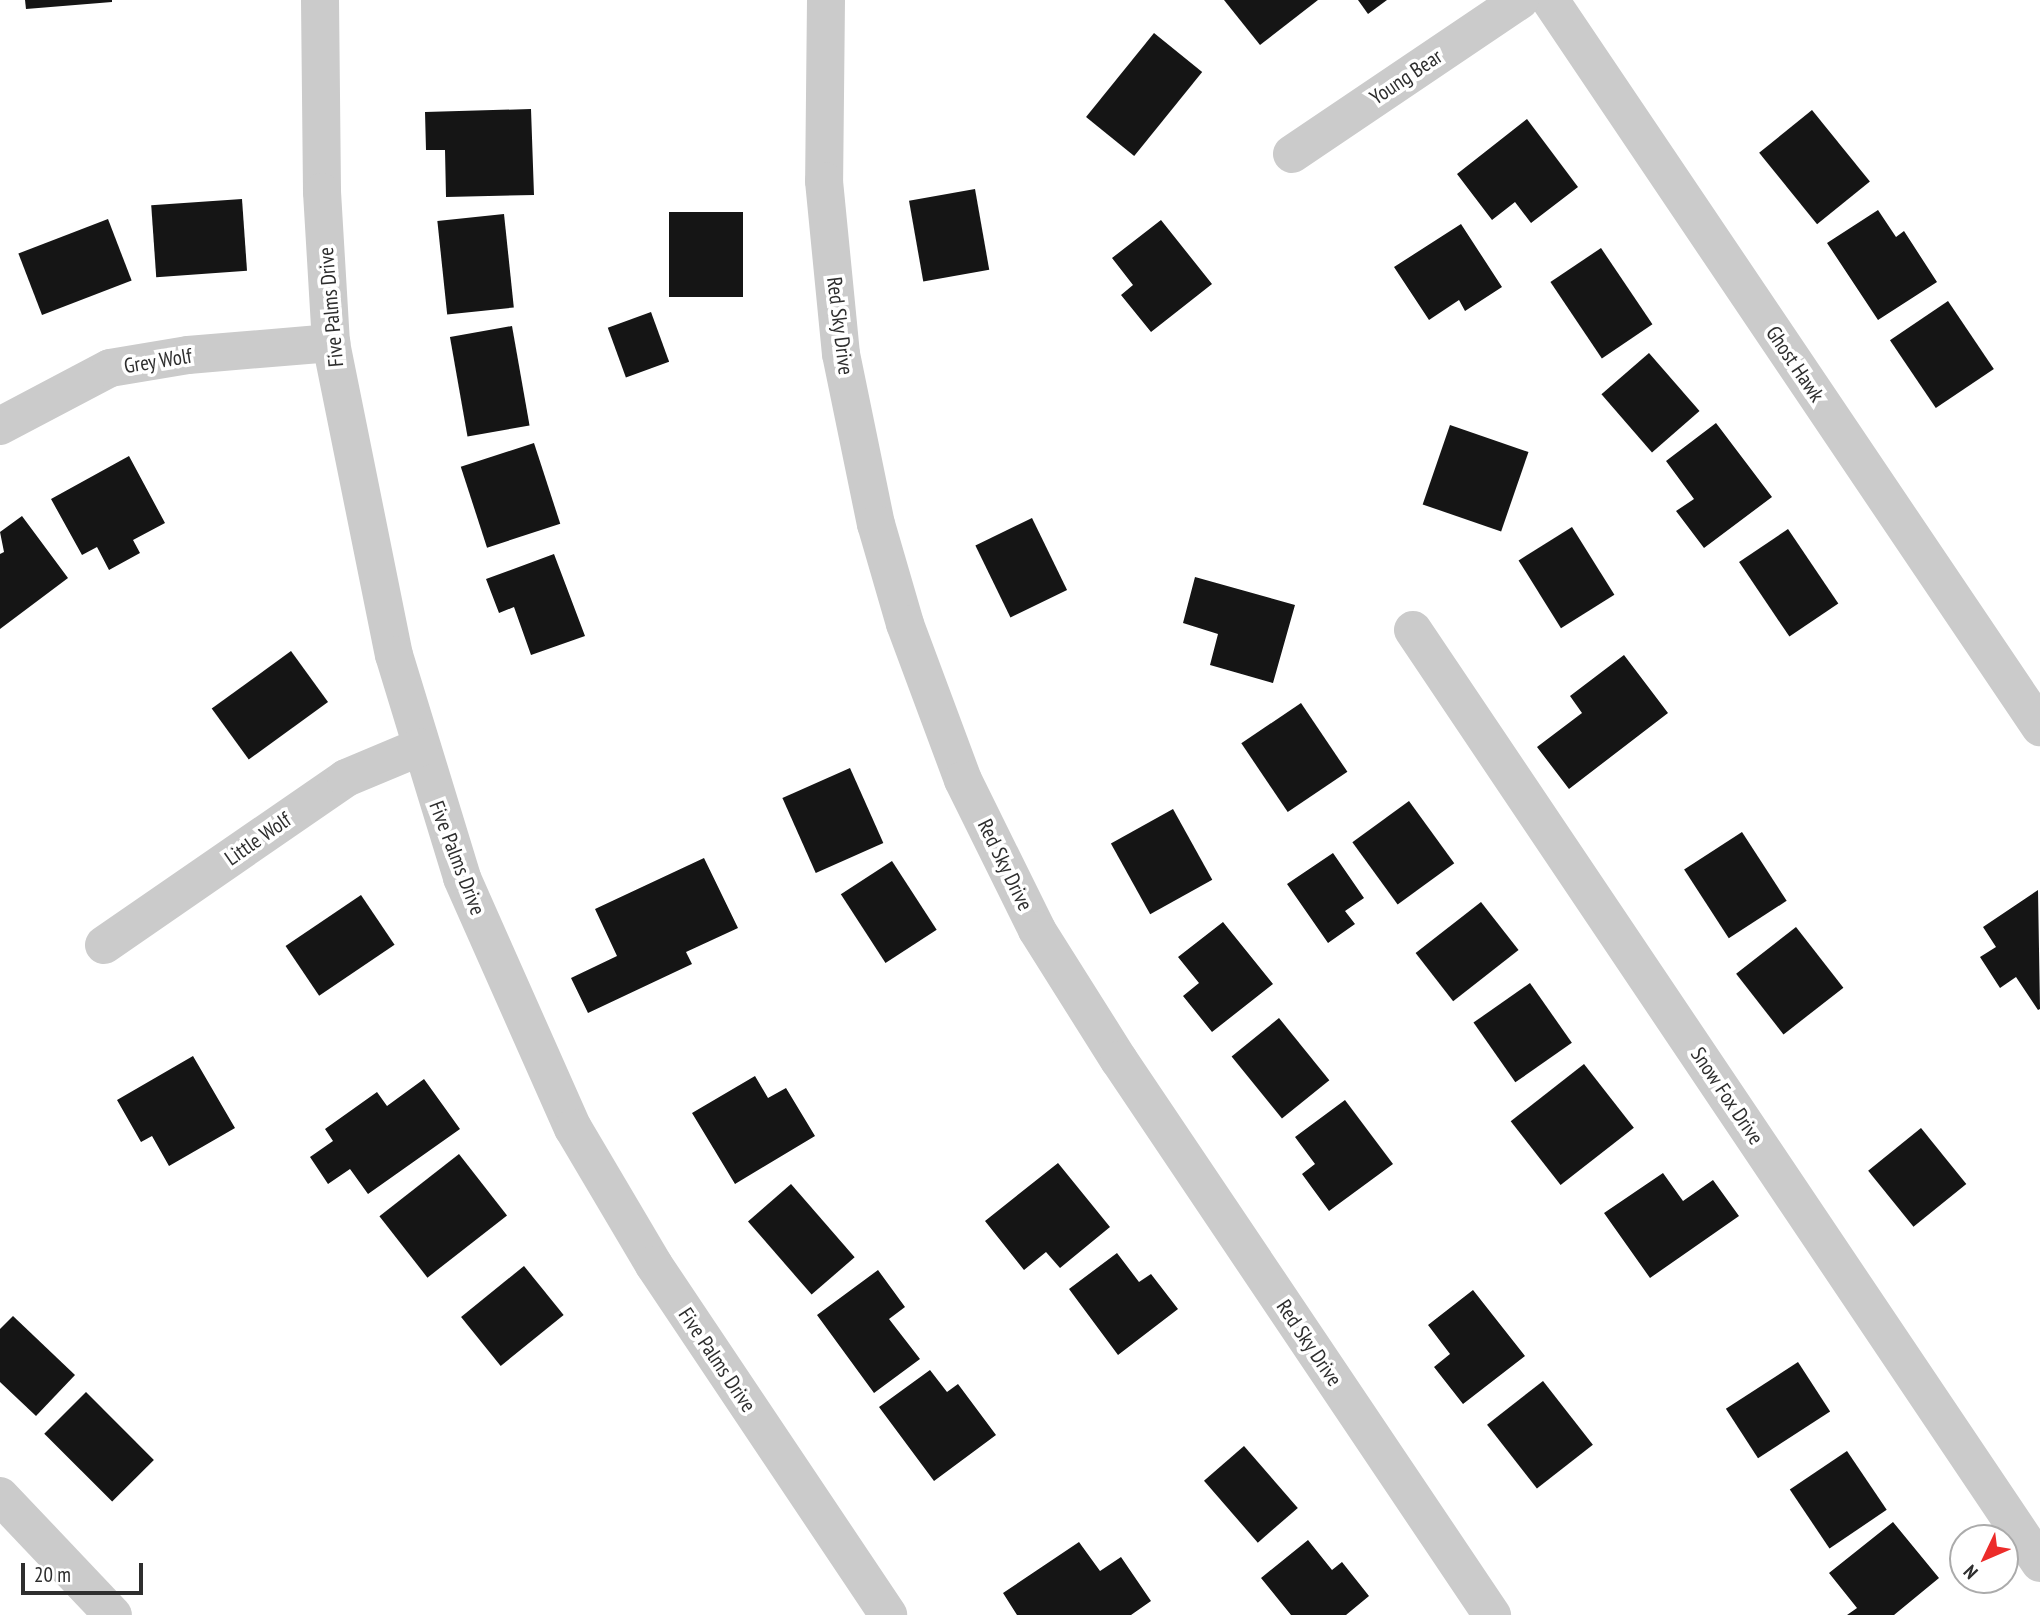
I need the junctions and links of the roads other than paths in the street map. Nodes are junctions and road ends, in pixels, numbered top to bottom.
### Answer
1 (320, 0) edge
2 (826, 0) edge
3 (1520, 0) edge
4 (1550, 0) edge
5 (1292, 155) dead end
6 (331, 343) junction
7 (0, 426) edge
8 (1413, 630) dead end
9 (2040, 727) edge
10 (420, 747) junction
11 (104, 945) dead end
12 (0, 1496) edge
13 (2040, 1563) edge
14 (113, 1615) edge
15 (888, 1615) edge
16 (1492, 1615) edge

1 - 6 street, Five Palms Drive
2 - 16 street, Red Sky Drive
3 - 5 street, Young Bear
4 - 9 street, Ghost Hawk
6 - 7 street, Grey Wolf
6 - 10 street, Five Palms Drive
8 - 13 street, Snow Fox Drive
10 - 11 street, Little Wolf
10 - 15 street, Five Palms Drive
12 - 14 street

